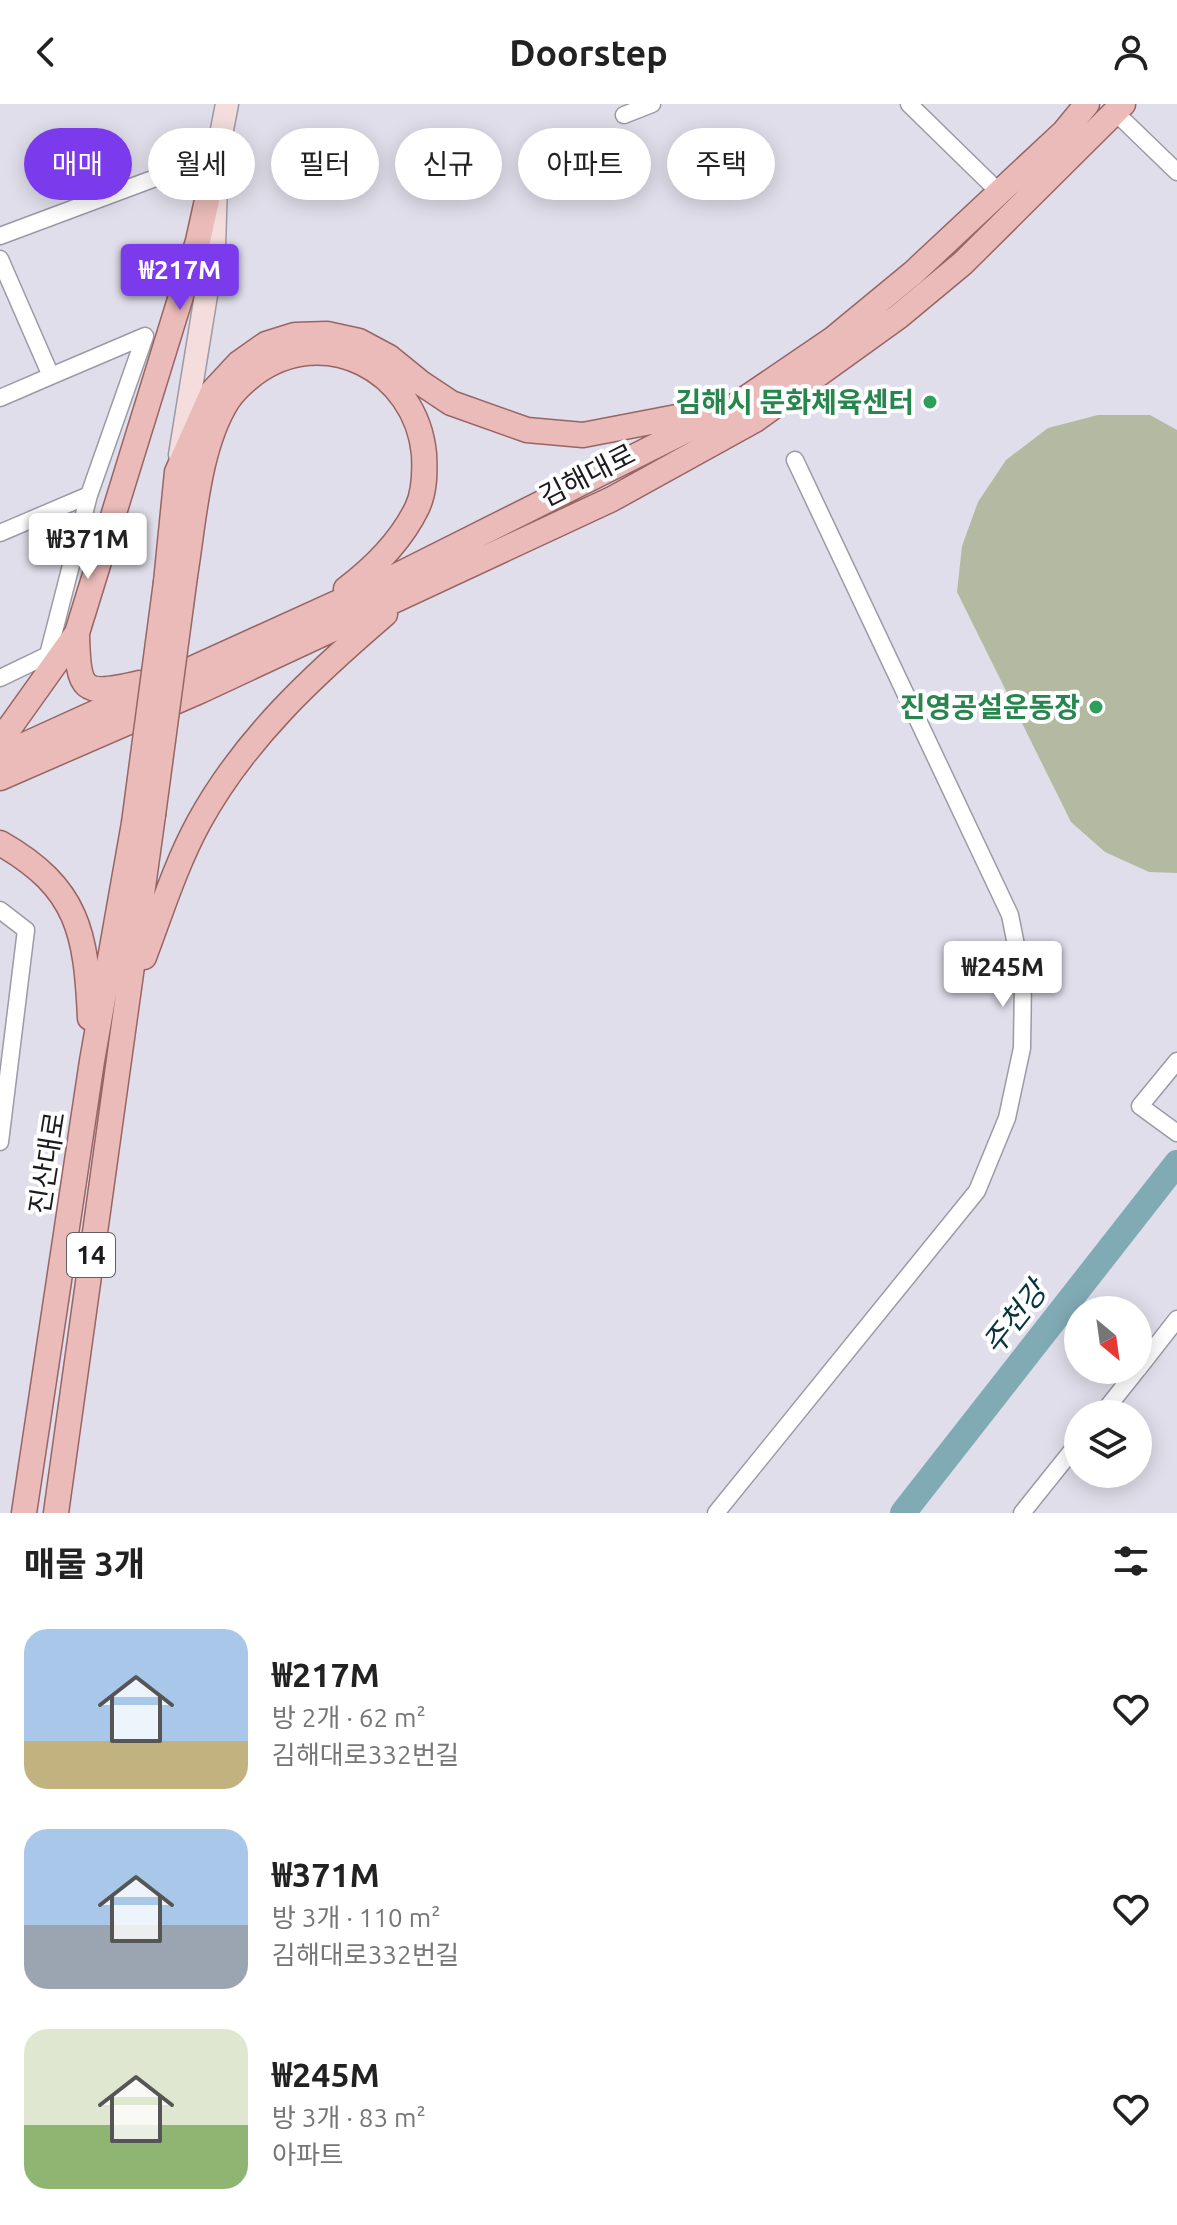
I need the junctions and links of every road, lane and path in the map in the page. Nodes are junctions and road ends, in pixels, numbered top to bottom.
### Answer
1 (227, 104) edge
2 (652, 104) edge
3 (909, 104) edge
4 (1087, 104) edge
5 (1120, 108) edge
6 (624, 115) dead end
7 (222, 128) edge
8 (1177, 172) edge
9 (148, 181) edge
10 (1001, 194) junction
11 (207, 200) edge
12 (216, 200) edge
13 (0, 236) edge
14 (0, 259) edge
15 (51, 376) junction
16 (0, 398) edge
17 (733, 407) junction
18 (795, 460) dead end
19 (177, 472) junction
20 (89, 495) junction
21 (0, 533) edge
22 (175, 579) junction
23 (406, 595) junction
24 (318, 611) junction
25 (77, 633) junction
26 (189, 672) junction
27 (0, 678) edge
28 (0, 736) edge
29 (0, 756) edge
30 (0, 778) edge
31 (144, 819) junction
32 (0, 843) edge
33 (0, 910) edge
34 (129, 997) junction
35 (92, 1061) junction
36 (1177, 1061) edge
37 (1177, 1133) edge
38 (0, 1142) edge
39 (1177, 1319) edge
40 (1152, 1352) edge
41 (1127, 1384) edge
42 (1113, 1400) edge
43 (1064, 1460) edge
44 (24, 1513) edge
45 (56, 1513) edge
46 (716, 1513) edge
47 (1022, 1513) edge

1 - 7 main road
2 - 6 street
3 - 10 street
4 - 10 main road, 김해대로
5 - 8 street
5 - 23 main road, 김해대로
9 - 13 street
10 - 17 main road, 김해대로
11 - 25 main road
12 - 19 main road
14 - 15 street
15 - 16 street
15 - 20 street
17 - 19 main road
17 - 24 main road, 김해대로
18 - 46 street
19 - 22 main road
20 - 21 street
20 - 27 street
22 - 24 main road
22 - 31 main road, bridge
23 - 30 main road, 김해대로
23 - 34 main road
24 - 26 main road, 김해대로
25 - 26 main road
25 - 28 main road
26 - 29 main road, 김해대로
31 - 34 main road
31 - 35 main road, 진산대로 / 14
32 - 35 main road
33 - 38 street
34 - 45 main road, 진산대로 / 14
35 - 44 main road, 진산대로 / 14
36 - 37 street
39 - 40 street
41 - 42 street
43 - 47 street

